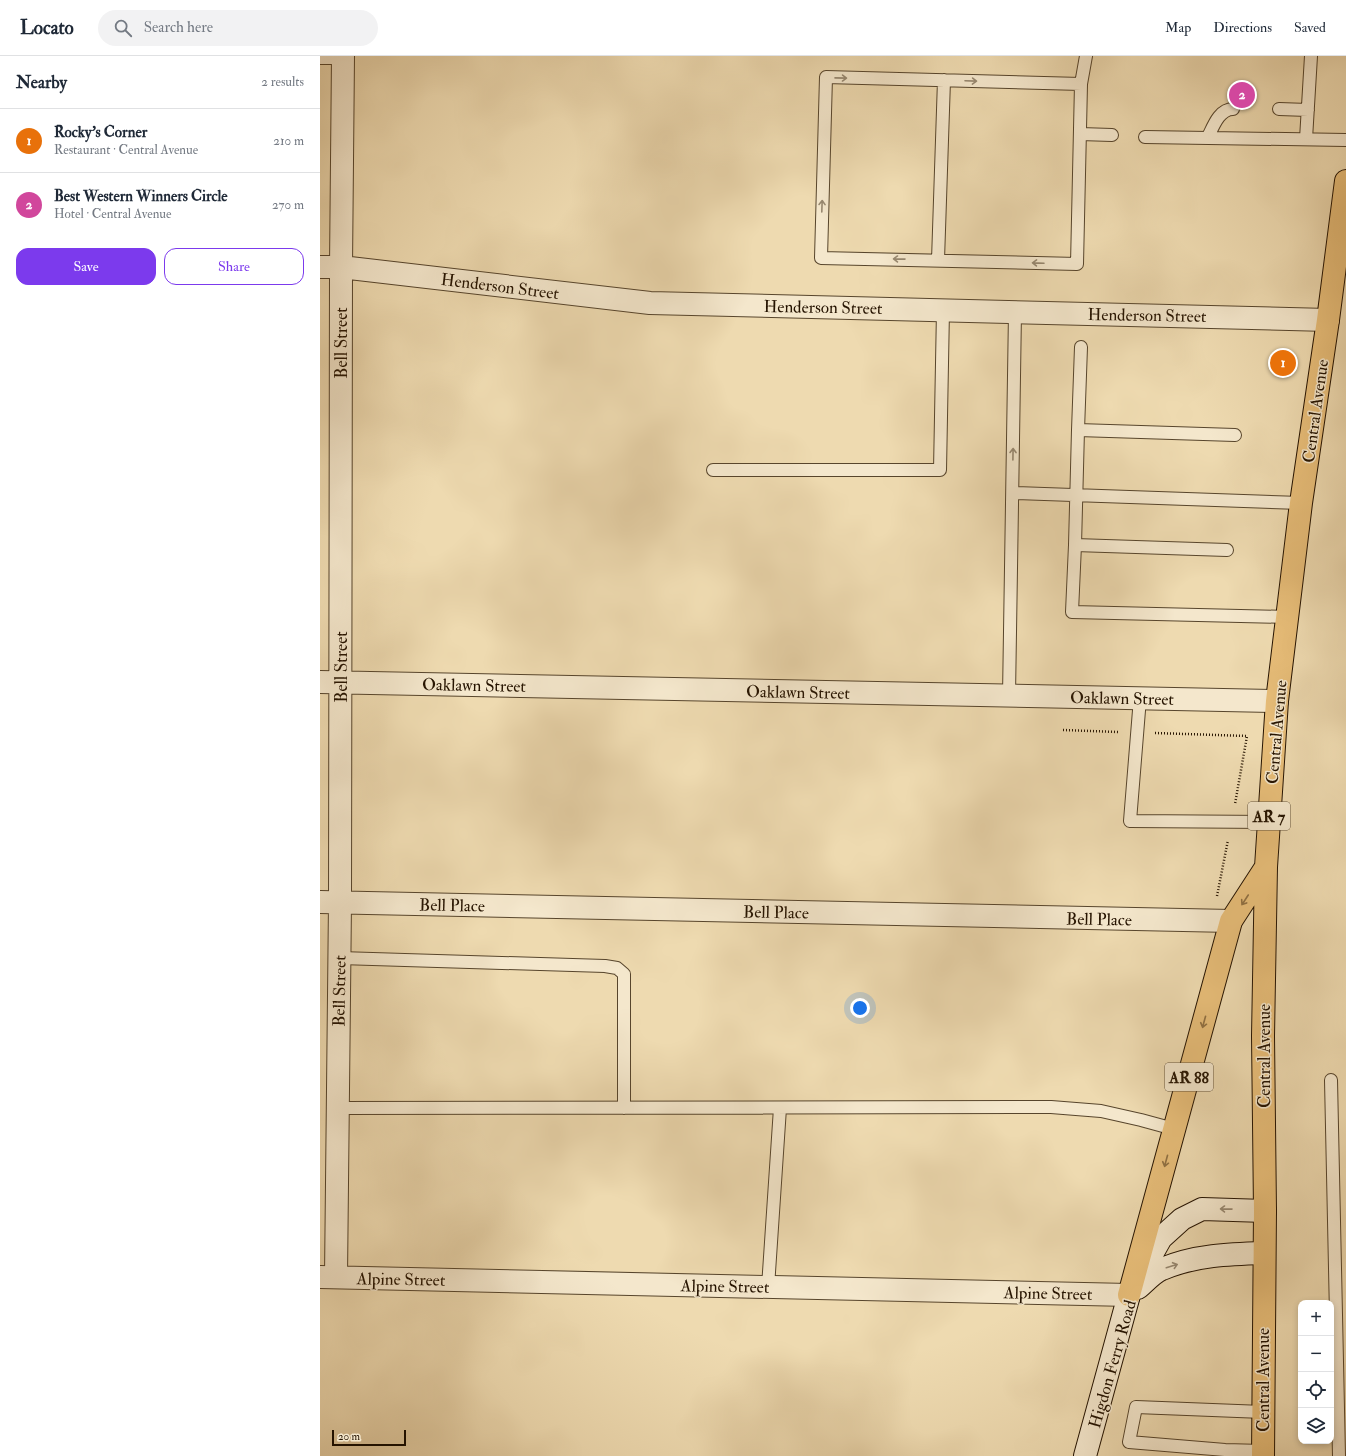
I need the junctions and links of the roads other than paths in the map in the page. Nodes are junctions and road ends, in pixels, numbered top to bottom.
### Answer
1 (1086, 56) edge
2 (1311, 56) edge
3 (343, 57) edge
4 (320, 58) edge
5 (944, 80) junction
6 (1081, 84) junction
7 (1233, 109) dead end
8 (1279, 109) dead end
9 (1308, 110) junction
10 (1080, 134) junction
11 (1112, 135) dead end
12 (1145, 137) dead end
13 (1208, 137) junction
14 (1306, 139) junction
15 (1346, 140) edge
16 (1346, 181) edge
17 (938, 260) junction
18 (320, 267) edge
19 (341, 268) junction
20 (943, 310) junction
21 (1015, 312) junction
22 (1328, 320) junction
23 (1081, 347) dead end
24 (1078, 430) junction
25 (1235, 435) dead end
26 (713, 470) dead end
27 (1013, 493) junction
28 (1077, 496) junction
29 (1301, 503) junction
30 (1075, 545) junction
31 (1227, 550) dead end
32 (1288, 617) junction
33 (330, 682) edge
34 (1010, 696) junction
35 (1140, 698) junction
36 (1277, 701) junction
37 (1269, 822) junction
38 (1266, 867) junction
39 (330, 902) edge
40 (1222, 921) junction
41 (340, 958) junction
42 (1331, 1080) dead end
43 (338, 1108) junction
44 (624, 1108) junction
45 (780, 1108) junction
46 (1174, 1130) junction
47 (1265, 1211) junction
48 (1264, 1253) junction
49 (328, 1277) edge
50 (768, 1287) junction
51 (1129, 1295) junction
52 (1263, 1412) junction
53 (1341, 1450) edge
54 (1263, 1454) edge
55 (1085, 1456) edge

1 - 6 lane
2 - 9 lane
3 - 4 lane
3 - 19 street, Bell Street
5 -> 6 lane
5 - 17 lane
17 -> 5 lane
6 - 10 lane
7 - 13 lane
8 - 9 lane
9 - 14 lane
10 - 11 lane
10 -> 17 lane
12 - 13 lane
13 - 14 lane
14 - 15 lane
16 - 22 main road, Central Avenue / AR 7
18 - 19 street, Henderson Street
19 - 20 street, Henderson Street
19 - 33 street, Bell Street
20 - 21 street, Henderson Street
20 - 26 lane
21 - 22 street, Henderson Street
27 -> 21 lane
22 - 29 main road, Central Avenue / AR 7
23 - 24 lane
24 - 25 lane
24 - 28 lane
27 - 28 lane
27 - 34 lane
28 - 29 lane
28 - 30 lane
29 - 32 main road, Central Avenue / AR 7
30 - 31 lane
30 - 32 lane
32 - 36 main road, Central Avenue / AR 7
33 - 34 street, Oaklawn Street
33 - 39 street, Bell Street
34 - 35 street, Oaklawn Street
35 - 36 street, Oaklawn Street
35 - 37 lane
36 - 37 main road, Central Avenue / AR 7
37 - 38 main road, Central Avenue / AR 7
38 -> 40 main road, AR 88
38 - 47 main road, Central Avenue / AR 7
39 - 40 street, Bell Place
39 - 41 street, Bell Street
40 -> 46 main road, AR 88
41 - 43 street, Bell Street
41 - 44 lane
42 - 53 lane
43 - 44 lane
43 - 49 street, Bell Street
44 - 45 lane
45 - 46 lane
45 - 50 lane
46 -> 51 main road, AR 88
47 - 48 main road, Central Avenue / AR 7
47 -> 51 street
51 -> 48 street, Higdon Ferry Road
48 - 52 main road, Central Avenue / AR 7
49 - 50 street, Alpine Street
50 - 51 street, Alpine Street
51 - 55 street, Higdon Ferry Road / AR 88
52 - 54 main road, Central Avenue / AR 7
52 - 54 lane

